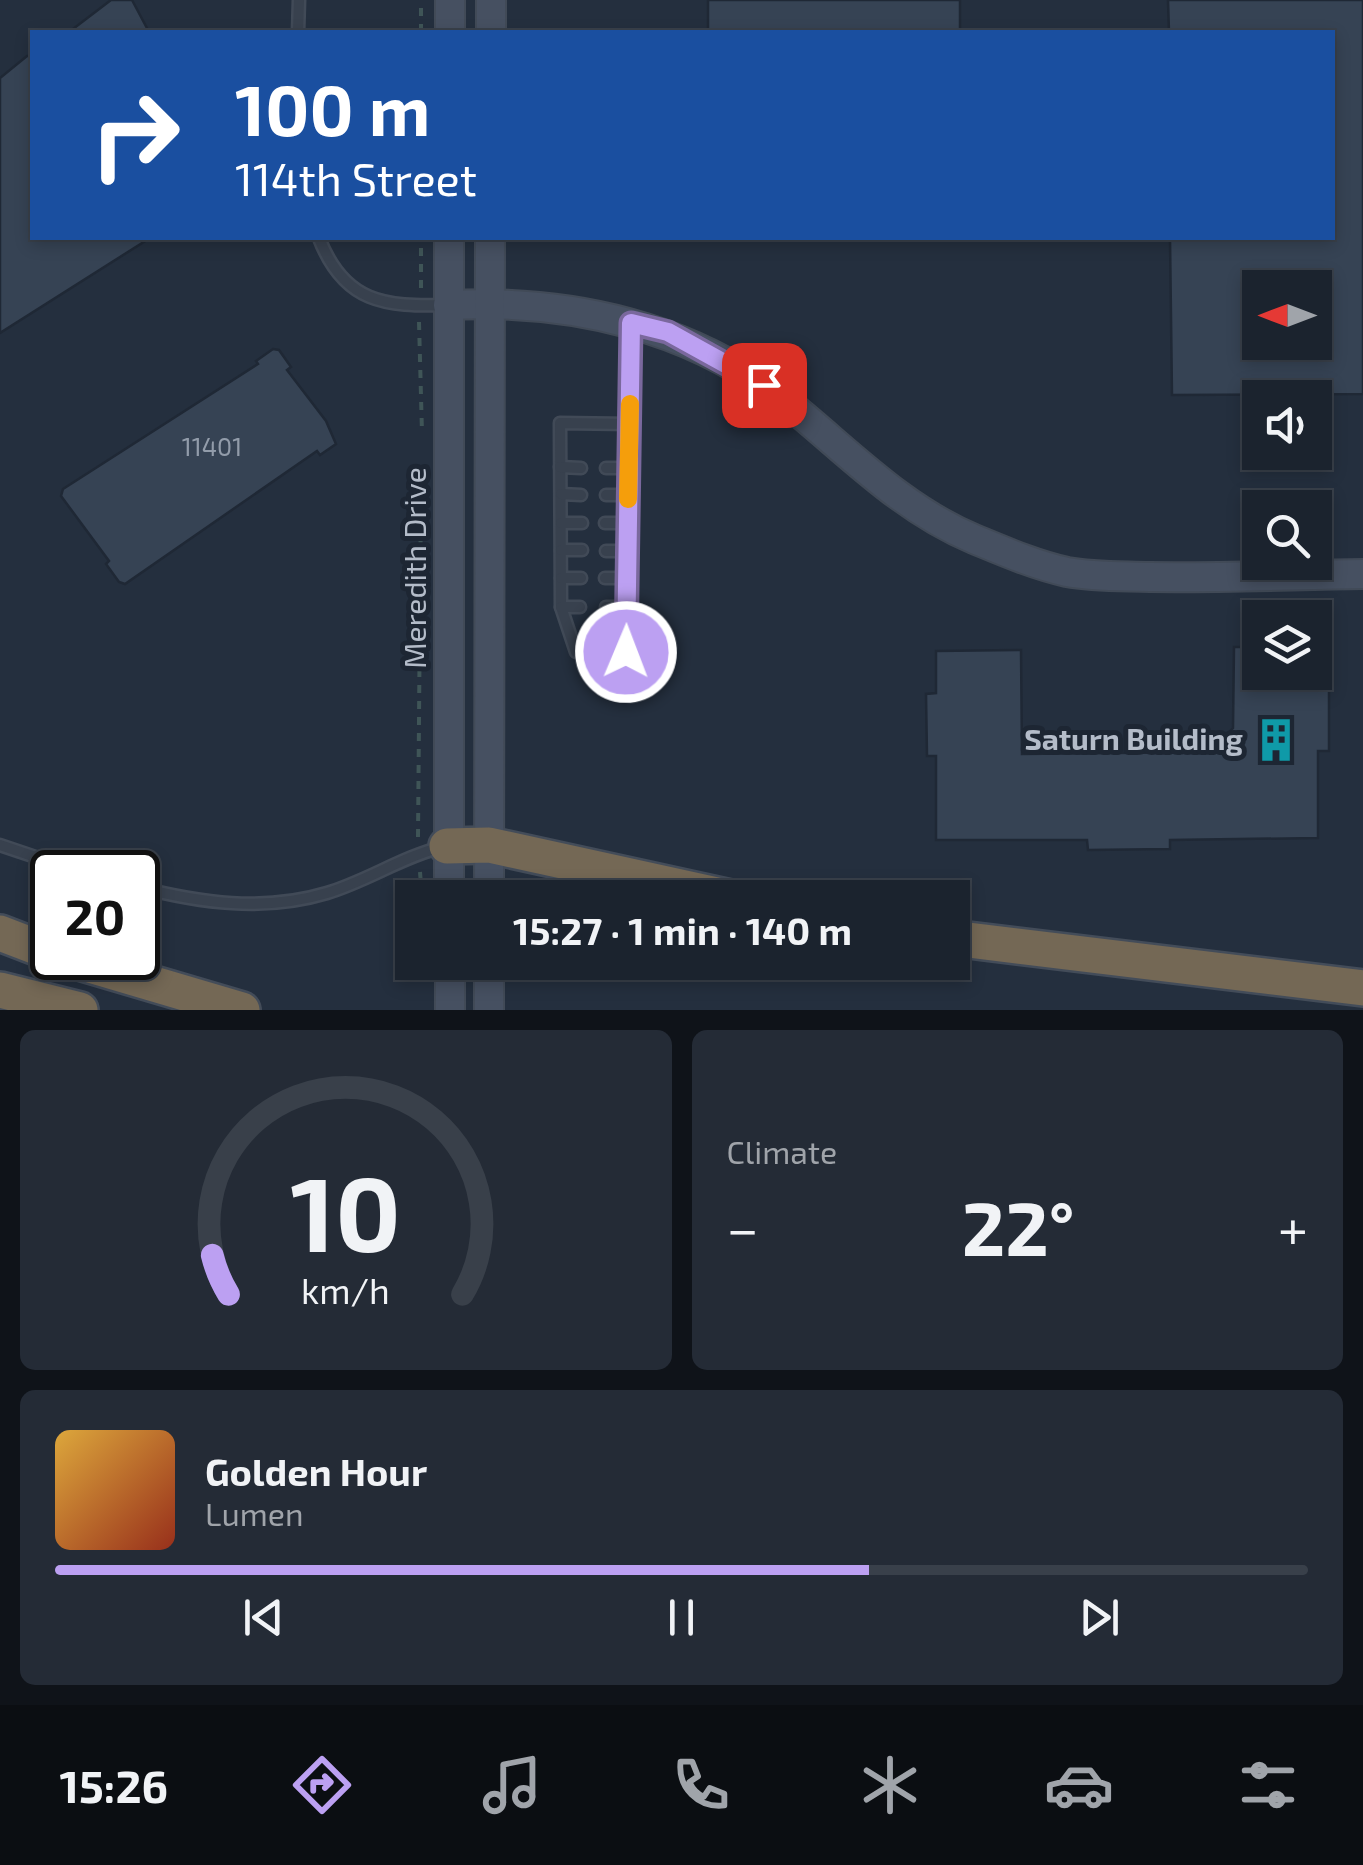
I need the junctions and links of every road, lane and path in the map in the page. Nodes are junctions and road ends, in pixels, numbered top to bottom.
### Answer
1 (299, 0) edge
2 (421, 0) edge
3 (450, 0) edge
4 (491, 0) edge
5 (298, 30) edge
6 (421, 30) edge
7 (450, 30) edge
8 (491, 30) edge
9 (320, 240) edge
10 (421, 240) edge
11 (449, 240) edge
12 (490, 240) edge
13 (490, 303) junction
14 (448, 304) junction
15 (419, 306) junction
16 (631, 323) junction
17 (629, 424) junction
18 (422, 435) dead end
19 (560, 467) junction
20 (581, 468) dead end
21 (606, 468) dead end
22 (629, 468) junction
23 (422, 475) dead end
24 (561, 494) junction
25 (581, 494) dead end
26 (606, 494) dead end
27 (628, 494) junction
28 (561, 522) junction
29 (582, 522) dead end
30 (605, 522) dead end
31 (628, 522) junction
32 (561, 550) junction
33 (582, 550) dead end
34 (606, 551) dead end
35 (628, 551) junction
36 (1363, 574) edge
37 (561, 578) junction
38 (581, 578) dead end
39 (606, 578) dead end
40 (628, 578) junction
41 (561, 607) junction
42 (580, 607) dead end
43 (606, 607) dead end
44 (627, 608) junction
45 (0, 845) edge
46 (489, 845) junction
47 (433, 849) junction
48 (30, 855) edge
49 (426, 880) edge
50 (442, 880) edge
51 (489, 880) edge
52 (648, 880) edge
53 (160, 892) edge
54 (0, 933) edge
55 (970, 940) edge
56 (30, 945) edge
57 (140, 980) edge
58 (450, 980) edge
59 (488, 980) edge
60 (1363, 988) edge
61 (0, 990) edge
62 (80, 1010) edge
63 (242, 1010) edge
64 (450, 1010) edge
65 (488, 1010) edge

1 - 5 lane
2 - 6 path
3 - 7 main road
4 - 8 main road
9 - 15 lane
10 - 15 path
11 - 14 main road, Meredith Drive
12 - 13 main road
13 - 14 main road
13 - 16 main road
13 - 46 main road
14 - 15 lane
14 - 47 main road, Meredith Drive
15 - 18 path
16 - 17 lane
16 - 36 main road
17 - 19 lane
17 - 22 lane
19 - 20 lane
19 - 24 lane
21 - 22 lane
22 - 27 lane
23 - 47 path
24 - 25 lane
24 - 28 lane
26 - 27 lane
27 - 31 lane
28 - 29 lane
28 - 32 lane
30 - 31 lane
31 - 35 lane
32 - 33 lane
32 - 37 lane
34 - 35 lane
35 - 40 lane
37 - 38 lane
37 - 41 lane
39 - 40 lane
40 - 44 lane
41 - 42 lane
41 - 44 lane
43 - 44 lane
45 - 48 lane
46 - 47 highway
46 - 51 main road
46 - 52 highway
47 - 49 path
47 - 50 main road, Meredith Drive
47 - 53 lane
54 - 56 highway
55 - 60 highway
57 - 63 highway
58 - 64 main road
59 - 65 main road
61 - 62 highway

